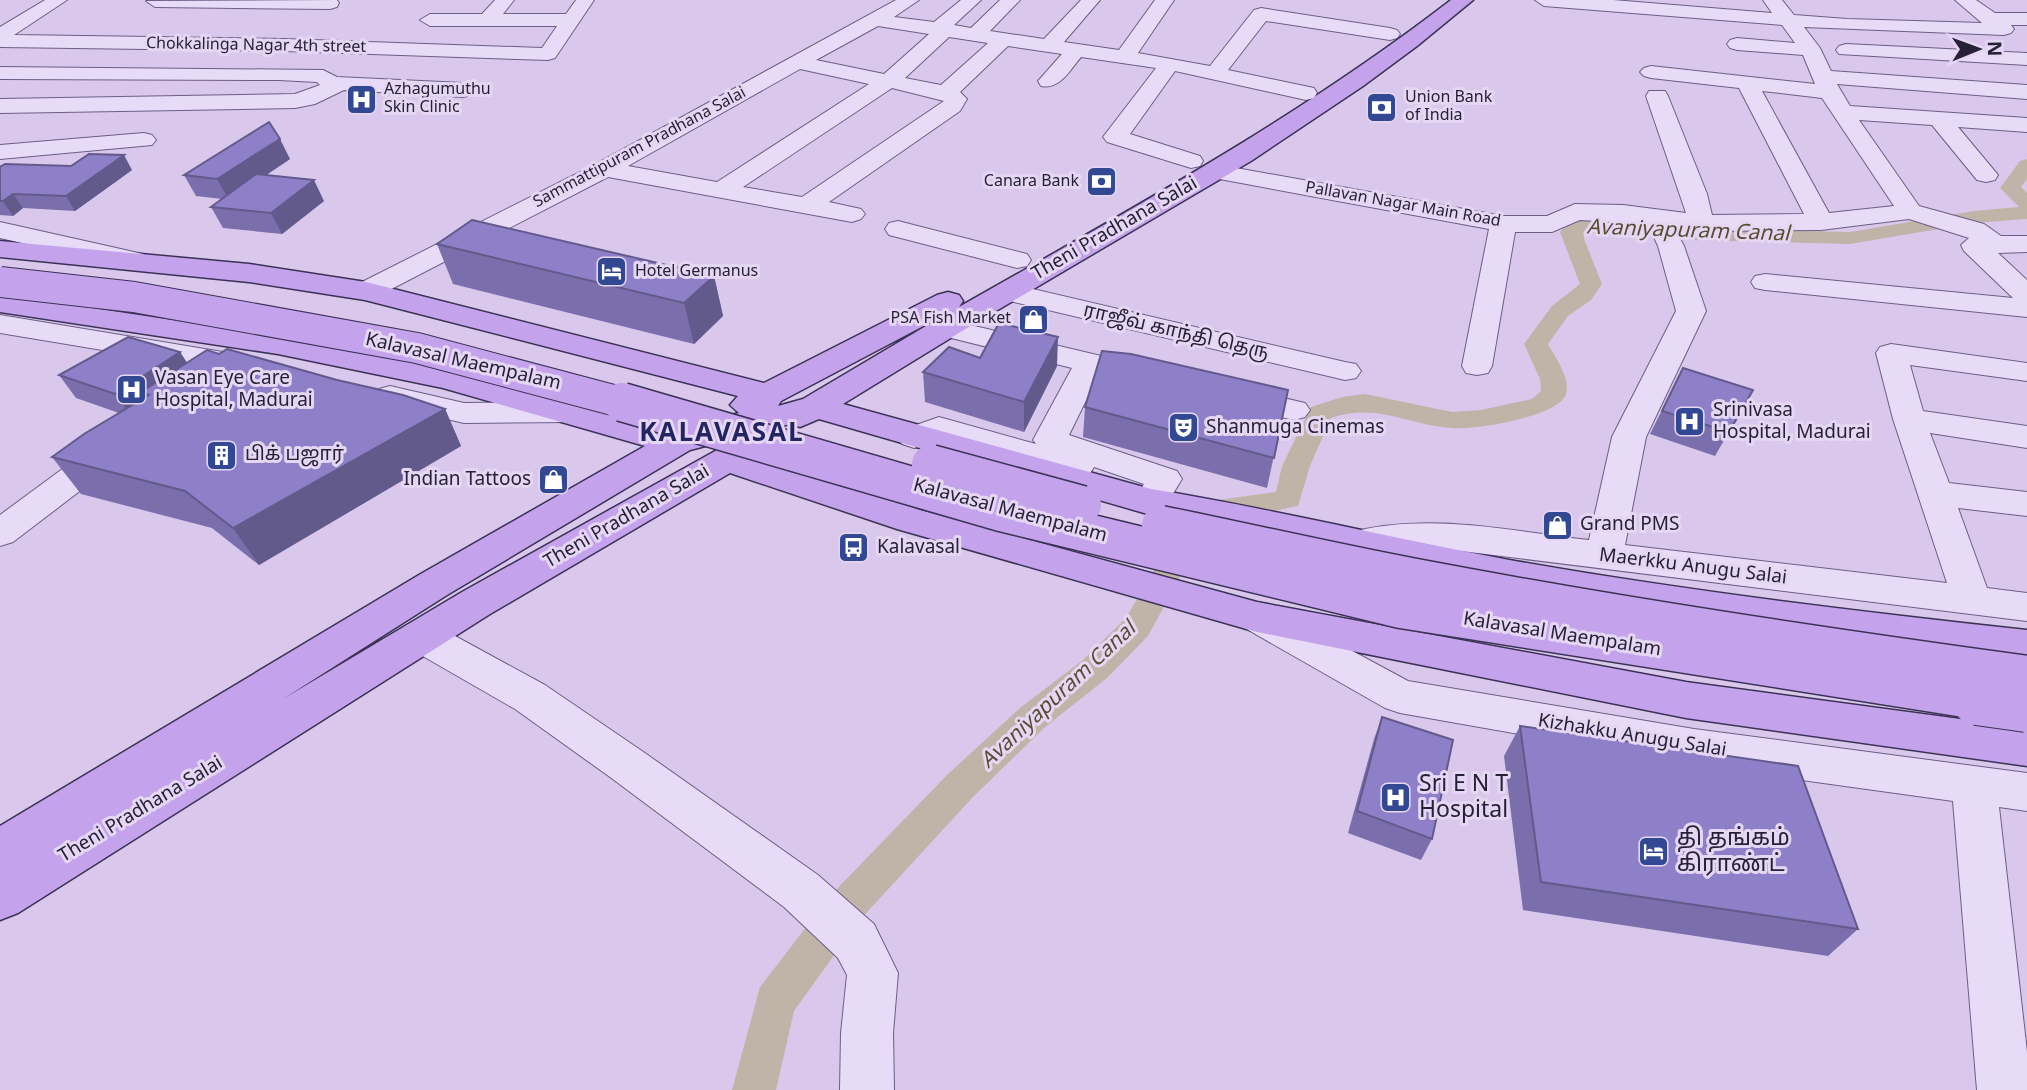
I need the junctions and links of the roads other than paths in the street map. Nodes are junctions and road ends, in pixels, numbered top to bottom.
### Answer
1 (58, 0) edge
2 (505, 0) edge
3 (585, 0) edge
4 (910, 0) edge
5 (972, 0) edge
6 (1011, 0) edge
7 (1091, 0) edge
8 (1165, 0) edge
9 (1436, 0) edge
10 (1463, 0) edge
11 (1544, 0) edge
12 (1772, 0) edge
13 (1964, 0) edge
14 (155, 1) edge
15 (2027, 19) edge
16 (430, 20) dead end
17 (487, 20) junction
18 (569, 20) junction
19 (878, 20) junction
20 (1790, 21) junction
21 (1997, 24) junction
22 (941, 31) junction
23 (1390, 34) junction
24 (0, 35) edge
25 (975, 35) junction
26 (1003, 39) junction
27 (0, 41) edge
28 (1737, 44) dead end
29 (2027, 44) edge
30 (285, 45) junction
31 (1049, 46) junction
32 (367, 48) junction
33 (1811, 49) junction
34 (1076, 50) junction
35 (1125, 57) junction
36 (2027, 59) edge
37 (799, 63) junction
38 (1170, 64) junction
39 (1216, 72) junction
40 (1651, 72) dead end
41 (0, 73) edge
42 (890, 80) junction
43 (329, 81) junction
44 (1049, 81) dead end
45 (1746, 82) junction
46 (463, 90) dead end
47 (2027, 92) edge
48 (946, 93) junction
49 (1306, 93) junction
50 (1831, 94) junction
51 (1657, 96) dead end
52 (0, 106) edge
53 (1939, 119) junction
54 (2027, 125) edge
55 (144, 140) dead end
56 (0, 152) edge
57 (1202, 166) junction
58 (605, 169) junction
59 (1986, 175) dead end
60 (723, 189) junction
61 (808, 205) junction
62 (1918, 213) junction
63 (852, 214) dead end
64 (1821, 222) junction
65 (1701, 223) junction
66 (1503, 224) junction
67 (898, 229) dead end
68 (0, 230) edge
69 (1664, 230) junction
70 (1985, 237) junction
71 (2027, 244) edge
72 (0, 249) edge
73 (133, 260) junction
74 (1017, 260) junction
75 (0, 265) edge
76 (0, 282) edge
77 (1765, 282) dead end
78 (366, 291) junction
79 (1007, 292) junction
80 (2027, 296) edge
81 (0, 303) edge
82 (2027, 308) edge
83 (0, 324) edge
84 (945, 328) junction
85 (572, 345) junction
86 (829, 361) junction
87 (239, 364) junction
88 (1089, 364) junction
89 (1477, 366) dead end
90 (1345, 371) dead end
91 (2027, 372) edge
92 (870, 376) junction
93 (1171, 382) edge
94 (196, 391) edge
95 (1212, 391) edge
96 (814, 407) junction
97 (759, 409) junction
98 (1294, 410) dead end
99 (573, 412) junction
100 (1909, 419) junction
101 (608, 422) junction
102 (141, 428) edge
103 (908, 435) junction
104 (2027, 438) edge
105 (675, 443) junction
106 (711, 469) junction
107 (609, 483) junction
108 (1934, 494) junction
109 (1151, 502) junction
110 (2027, 504) edge
111 (0, 533) edge
112 (1358, 543) junction
113 (1604, 557) junction
114 (1972, 600) junction
115 (2027, 607) edge
116 (1257, 617) junction
117 (421, 636) junction
118 (2027, 646) edge
119 (2027, 675) edge
120 (2027, 707) edge
121 (2027, 747) edge
122 (1974, 785) junction
123 (2027, 792) edge
124 (0, 852) edge
125 (0, 897) edge
126 (867, 1090) edge
127 (2004, 1090) edge

1 - 24 street
2 - 17 street
3 - 18 street
4 - 19 street, Sammattipuram Pradhana Salai
5 - 22 street
6 - 25 street
7 - 31 street
8 - 35 street
9 - 23 main road, Theni Pradhana Salai
10 - 57 main road, Theni Pradhana Salai
11 - 20 street
12 - 20 street
13 - 21 street
14 - 30 street
15 - 21 street
16 - 17 street
17 - 18 street
18 - 32 street, Chokkalinga Nagar 4th street
19 - 22 street
19 - 37 street, Sammattipuram Pradhana Salai
20 - 21 street
20 - 33 street
21 - 29 street
22 - 25 street
22 - 42 street
23 - 39 street
23 - 49 main road, Theni Pradhana Salai
25 - 26 street
26 - 31 street
26 - 48 street
27 - 30 street, Chokkalinga Nagar 4th street
28 - 33 street
30 - 32 street, Chokkalinga Nagar 4th street
31 - 34 street
32 - 43 street
33 - 36 street
33 - 50 street
34 - 35 street
34 - 44 street
35 - 38 street
37 - 42 street
37 - 58 street, Sammattipuram Pradhana Salai
38 - 39 street
38 - 57 street, Pallavan Nagar Main Road
39 - 49 street
40 - 45 street
41 - 43 street
42 - 48 street
42 - 60 street
43 - 46 street
43 - 52 street
45 - 50 street
45 - 64 street
47 - 50 street
48 - 61 street
49 - 57 main road, Theni Pradhana Salai
50 - 53 street
50 - 62 street
51 - 65 street
53 - 54 street
53 - 59 street
55 - 56 street
57 - 66 street, Pallavan Nagar Main Road
57 - 74 main road, Theni Pradhana Salai
57 - 79 main road, Theni Pradhana Salai
58 - 60 street
58 - 78 street, Sammattipuram Pradhana Salai
60 - 61 street
61 - 63 street
62 - 64 street, Pallavan Nagar Main Road
62 - 70 street
64 - 65 street, Pallavan Nagar Main Road
65 - 69 street, Pallavan Nagar Main Road
66 - 69 street, Pallavan Nagar Main Road
66 - 89 street
67 - 74 street
68 - 73 street
69 - 113 street
70 - 71 street
70 - 80 street
72 - 73 main road
73 - 78 main road
74 - 86 main road, Theni Pradhana Salai
75 - 119 main road, Kalavasal Maempalam, bridge
76 - 120 main road, Kalavasal Maempalam, bridge
77 - 82 street
78 - 85 main road
79 - 84 main road, Theni Pradhana Salai
79 - 90 street, ராஜீவ் காந்தி தெரு
81 - 99 main road
83 - 87 street
84 - 88 street
84 - 92 main road, Theni Pradhana Salai
85 - 86 main road
85 - 97 main road
86 - 97 main road, Theni Pradhana Salai
87 - 94 street
87 - 99 street
88 - 93 street
88 - 109 street
91 - 100 street
92 - 96 main road, Theni Pradhana Salai
92 - 103 main road
95 - 98 street
96 - 97 main road
96 - 103 main road
96 - 106 main road, Theni Pradhana Salai
97 - 105 main road, Theni Pradhana Salai
97 - 106 main road
99 - 101 main road
100 - 104 street
100 - 108 street
101 - 105 main road
101 - 107 main road
102 - 111 street
103 - 109 main road
105 - 107 main road, Theni Pradhana Salai
106 - 116 main road
106 - 117 main road, Theni Pradhana Salai
107 - 124 main road, Theni Pradhana Salai
108 - 110 street
108 - 114 street
109 - 112 main road
112 - 113 street, Maerkku Anugu Salai
112 - 118 main road
113 - 114 street, Maerkku Anugu Salai
114 - 115 street, Maerkku Anugu Salai
116 - 121 main road
116 - 122 street, Kizhakku Anugu Salai
117 - 125 main road, Theni Pradhana Salai
117 - 126 street
122 - 123 street, Kizhakku Anugu Salai
122 - 127 street

